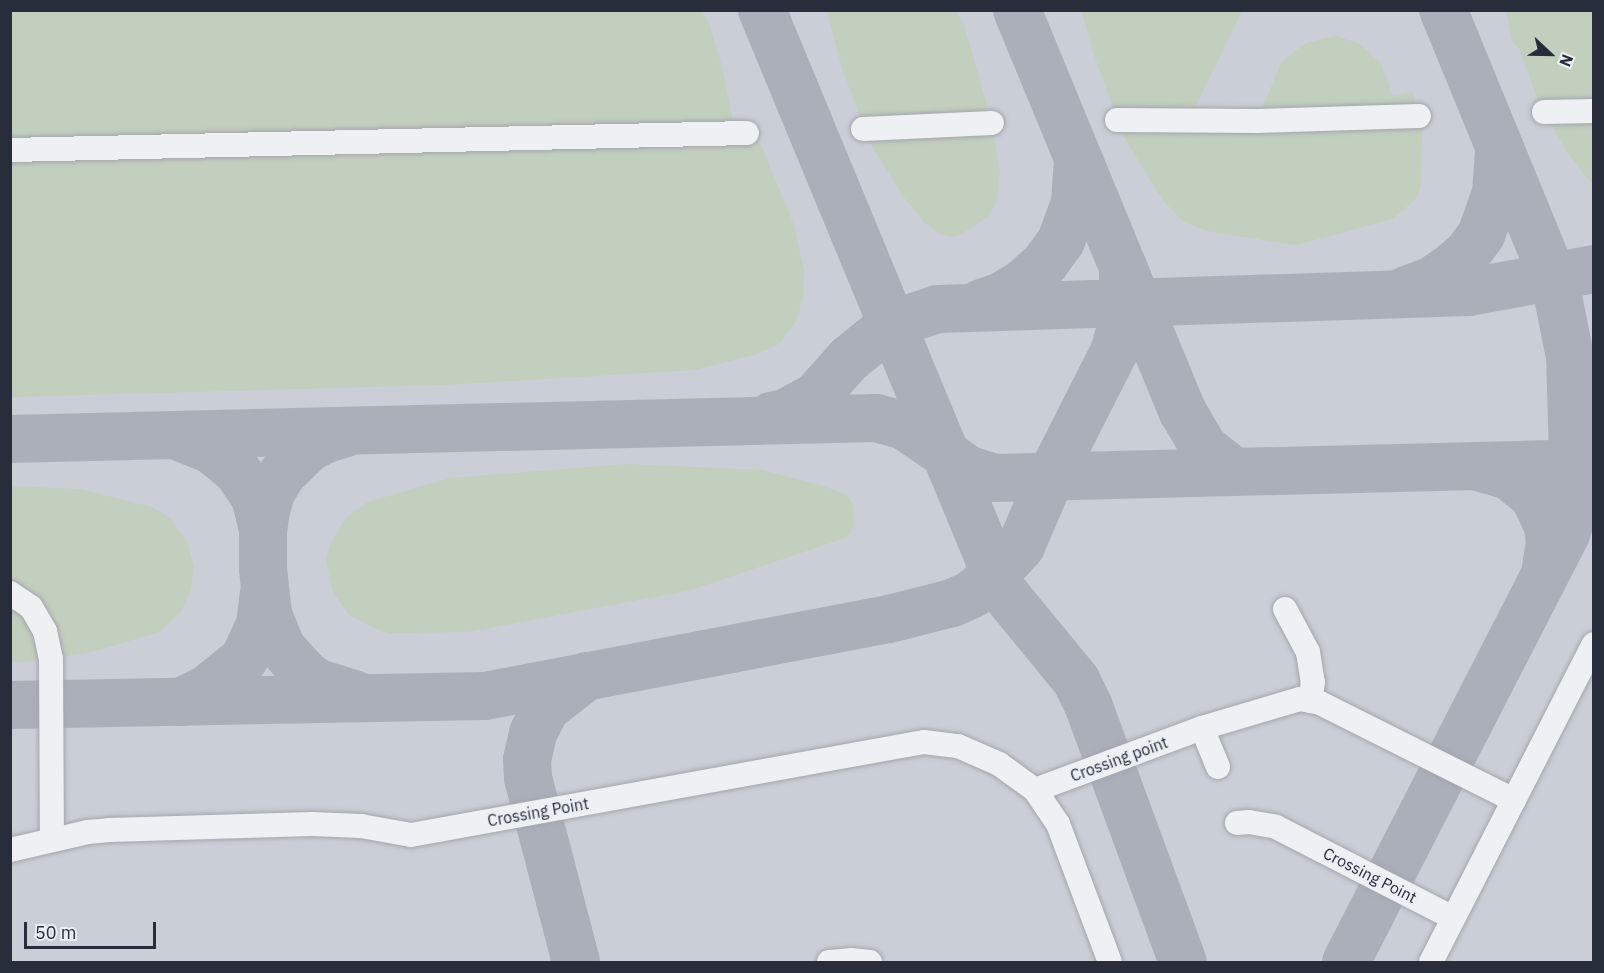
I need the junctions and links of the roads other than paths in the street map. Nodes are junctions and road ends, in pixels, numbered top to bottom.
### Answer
1 (1593, 111) edge
2 (1544, 112) dead end
3 (1419, 116) dead end
4 (1118, 120) dead end
5 (992, 123) dead end
6 (863, 129) dead end
7 (747, 133) dead end
8 (10, 150) edge
9 (10, 593) edge
10 (1285, 609) dead end
11 (1593, 644) edge
12 (1310, 701) junction
13 (1202, 728) junction
14 (1218, 767) dead end
15 (1035, 790) junction
16 (1514, 800) junction
17 (1237, 823) dead end
18 (52, 839) junction
19 (10, 850) edge
20 (1454, 918) junction
21 (829, 963) edge
22 (870, 963) edge
23 (1110, 963) edge
24 (1431, 963) edge

1 - 2 lane
3 - 4 lane
5 - 6 lane
7 - 8 lane
9 - 18 lane
10 - 12 lane
11 - 16 lane
12 - 13 lane, Crossing point
12 - 16 lane
13 - 14 lane
13 - 15 lane, Crossing point
15 - 18 lane, Crossing Point
15 - 23 lane
16 - 20 lane
17 - 20 lane, Crossing Point
18 - 19 lane
20 - 24 lane
21 - 22 lane

